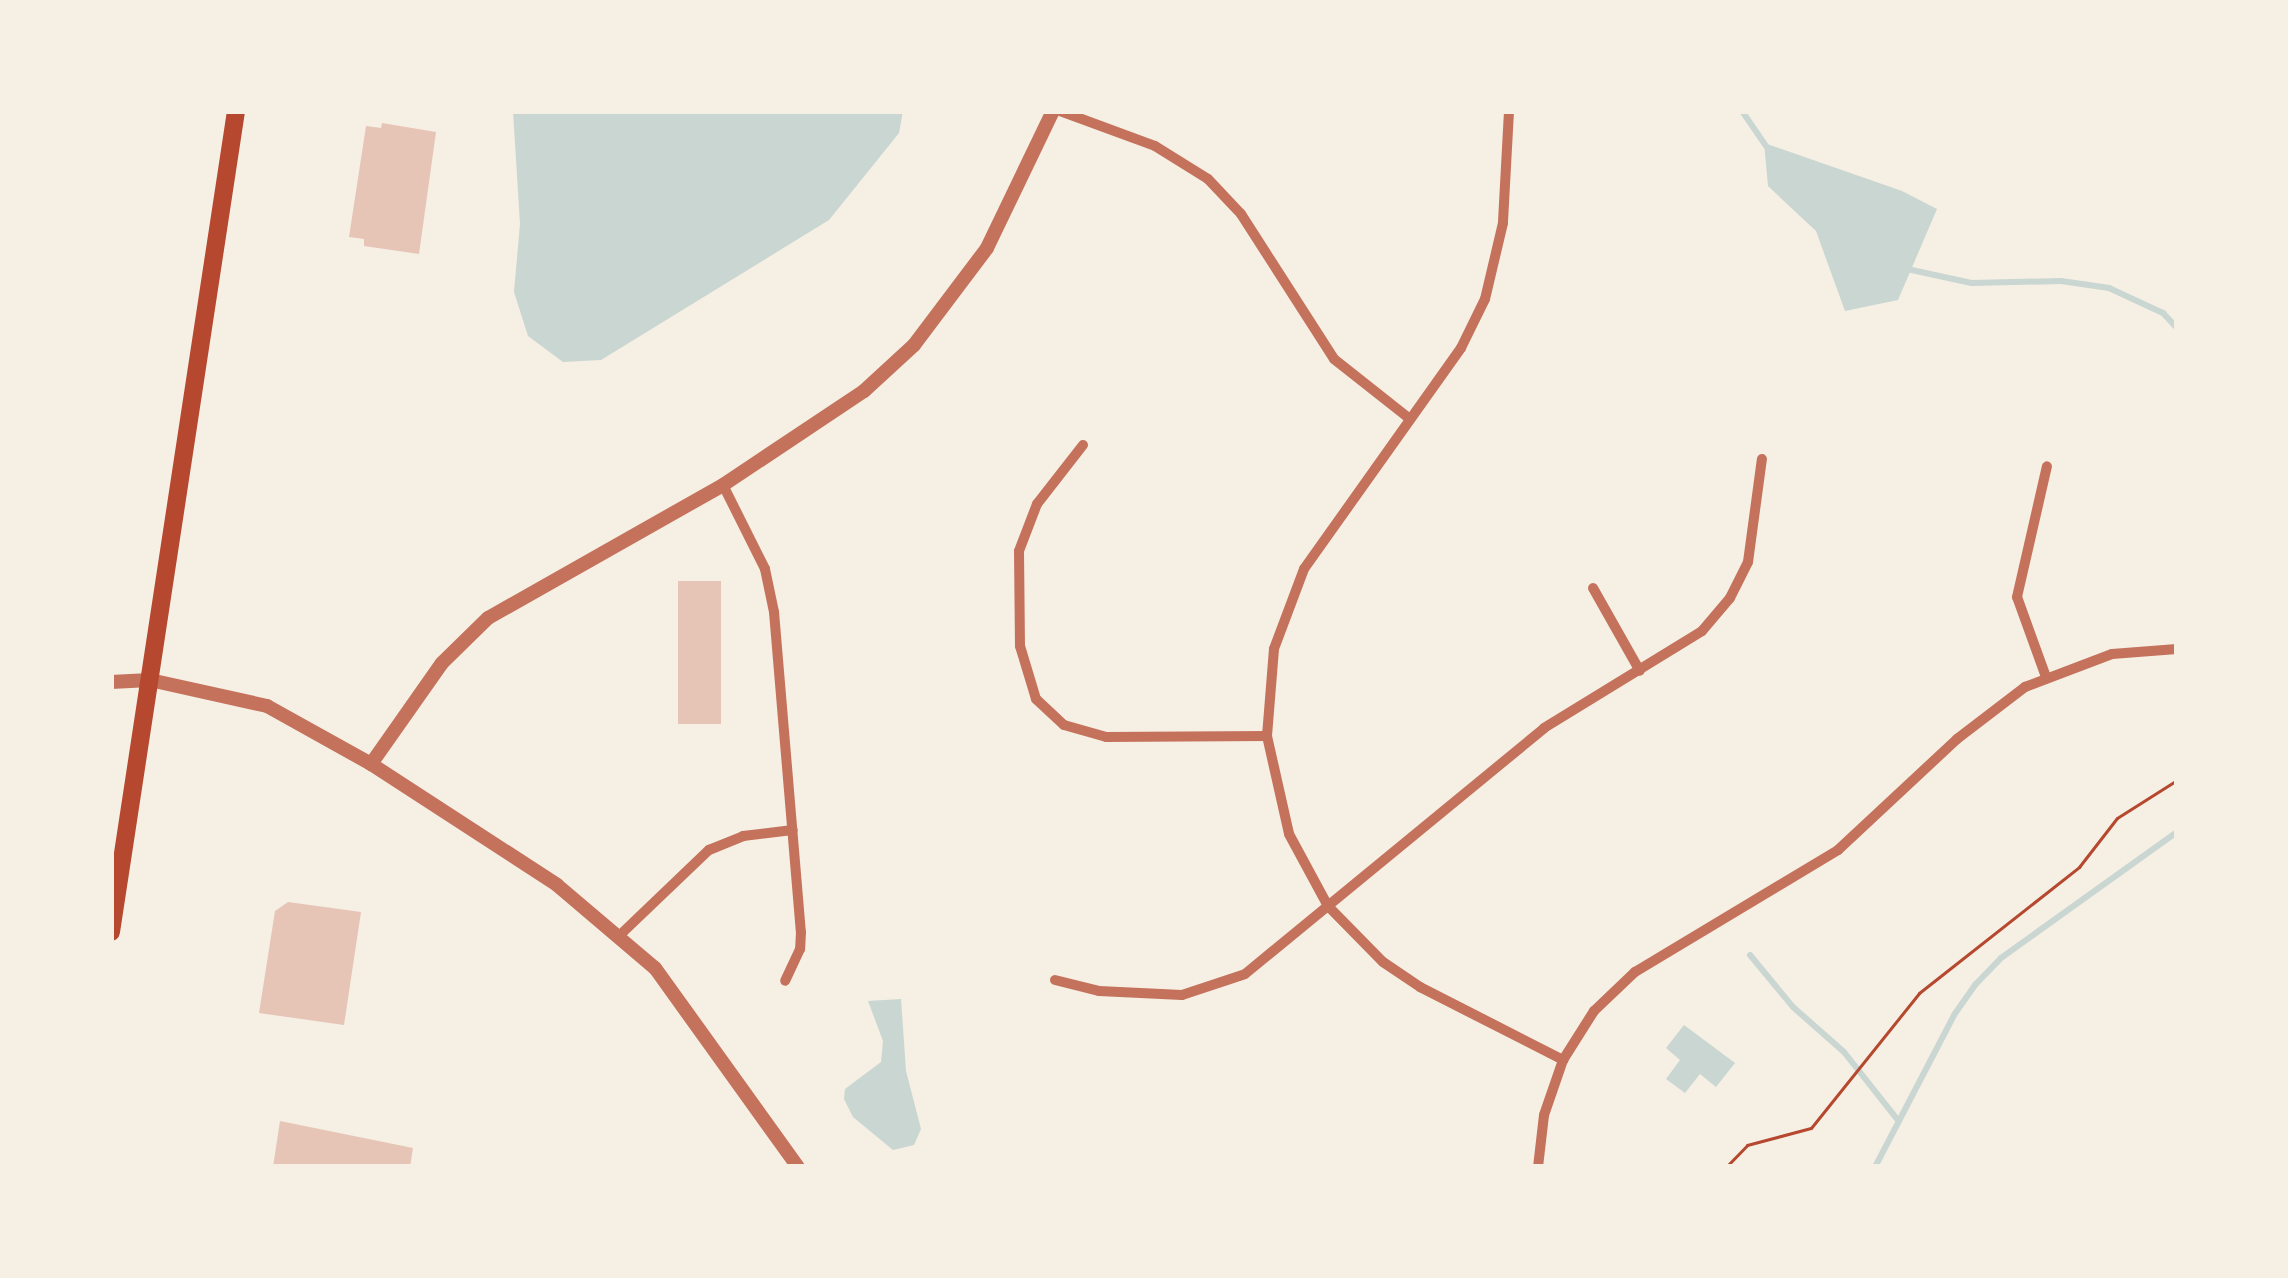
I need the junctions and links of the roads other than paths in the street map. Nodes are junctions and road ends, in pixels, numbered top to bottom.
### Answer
1 (236, 111) edge
2 (1056, 111) edge
3 (1509, 111) edge
4 (1410, 419) junction
5 (1083, 445) dead end
6 (1762, 459) dead end
7 (2047, 466) dead end
8 (723, 485) junction
9 (1594, 588) dead end
10 (2177, 649) edge
11 (1640, 671) junction
12 (2047, 676) junction
13 (150, 680) junction
14 (111, 682) edge
15 (1268, 736) junction
16 (371, 764) junction
17 (793, 830) junction
18 (1328, 907) junction
19 (111, 932) edge
20 (621, 934) junction
21 (1055, 980) dead end
22 (785, 981) dead end
23 (1563, 1060) junction
24 (798, 1167) edge
25 (1538, 1167) edge

1 - 13 main road
2 - 4 street
2 - 8 street
3 - 4 street
4 - 15 street
5 - 15 street
6 - 11 street
7 - 12 street
8 - 16 street
8 - 17 street
9 - 11 street
10 - 12 street
11 - 18 street
12 - 23 street
13 - 14 street
13 - 16 street
13 - 19 main road
15 - 18 street
16 - 20 street
17 - 20 street
17 - 22 street
18 - 21 street
18 - 23 street
20 - 24 street
23 - 25 street

